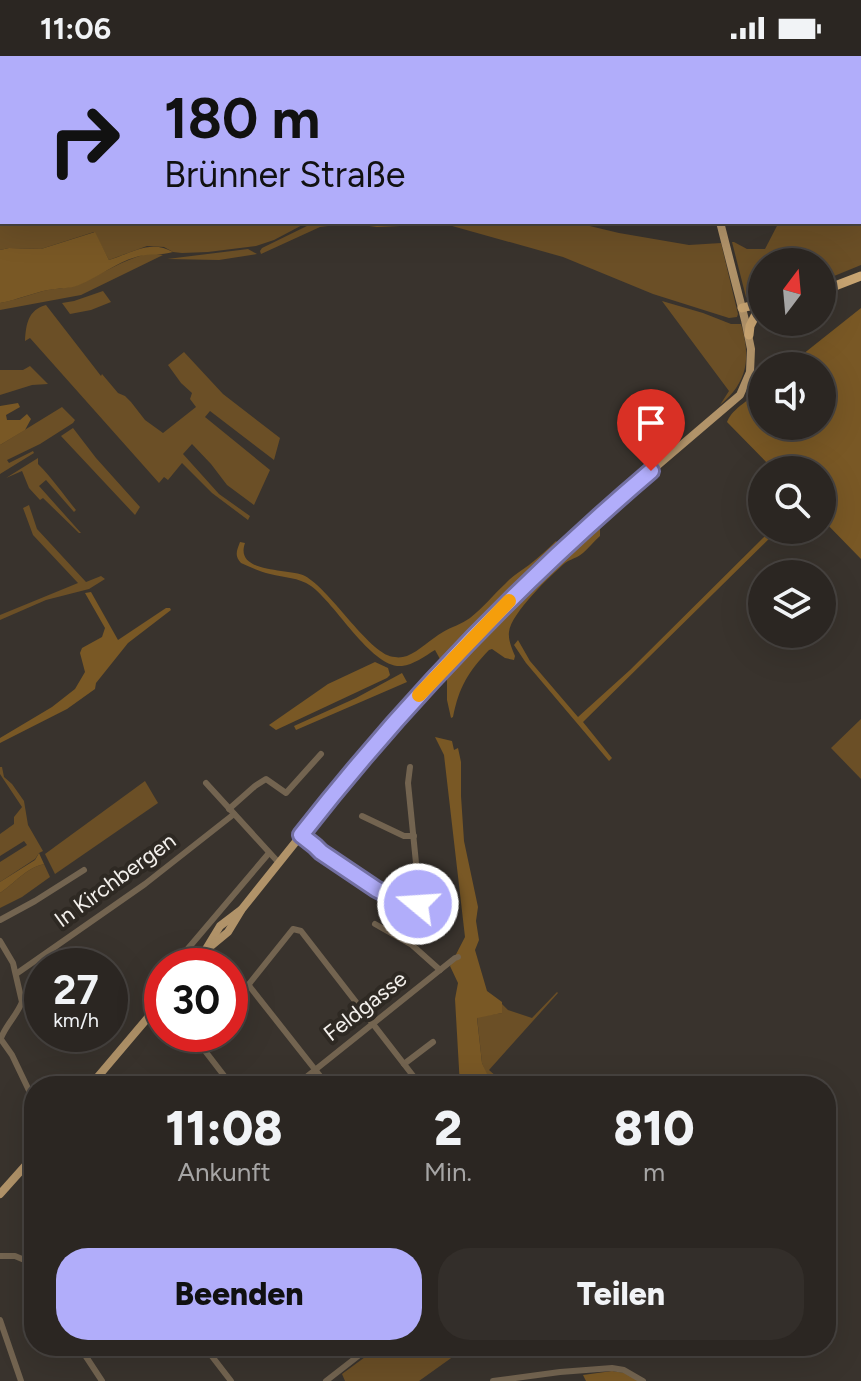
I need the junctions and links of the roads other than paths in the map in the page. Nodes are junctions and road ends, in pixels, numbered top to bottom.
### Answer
1 (721, 224) edge
2 (861, 276) edge
3 (836, 286) edge
4 (748, 308) edge
5 (743, 310) junction
6 (748, 311) edge
7 (748, 331) edge
8 (749, 336) edge
9 (321, 754) dead end
10 (410, 767) dead end
11 (206, 783) dead end
12 (232, 811) junction
13 (362, 816) dead end
14 (301, 835) junction
15 (414, 836) junction
16 (269, 853) junction
17 (279, 863) junction
18 (84, 870) dead end
19 (416, 910) junction
20 (0, 920) edge
21 (375, 924) dead end
22 (402, 938) junction
23 (0, 941) edge
24 (188, 948) edge
25 (209, 948) edge
26 (458, 957) dead end
27 (440, 970) junction
28 (16, 974) junction
29 (144, 1022) edge
30 (373, 1024) junction
31 (0, 1038) edge
32 (433, 1042) dead end
33 (206, 1052) edge
34 (404, 1064) junction
35 (315, 1069) junction
36 (98, 1076) edge
37 (224, 1076) edge
38 (307, 1076) edge
39 (320, 1076) edge
40 (413, 1076) edge
41 (24, 1080) edge
42 (24, 1167) edge
43 (0, 1194) edge
44 (0, 1256) edge
45 (24, 1260) edge
46 (0, 1320) edge
47 (86, 1356) edge
48 (212, 1356) edge
49 (358, 1356) edge
50 (534, 1378) edge
51 (21, 1381) edge
52 (102, 1381) edge
53 (231, 1381) edge
54 (326, 1381) edge
55 (493, 1381) edge
56 (643, 1381) edge

1 - 5 main road
2 - 3 highway
4 - 5 highway
5 - 6 highway
5 - 7 main road
8 - 14 main road
9 - 12 street, In Kirchbergen
10 - 15 street
11 - 12 street
12 - 16 street
12 - 28 street, In Kirchbergen
13 - 15 street
14 - 17 main road
14 - 19 street
15 - 19 street
16 - 17 street
16 - 24 street
17 - 25 main road
18 - 20 street
19 - 22 street
21 - 22 street
22 - 27 street
23 - 28 street
26 - 27 street, Feldgasse
27 - 30 street, Feldgasse
28 - 31 street
29 - 36 main road
30 - 34 street
30 - 35 street, Feldgasse
30 - 35 street
31 - 41 street
32 - 34 street
33 - 37 street
34 - 40 street
35 - 38 street, Feldgasse
35 - 39 street
42 - 43 main road
44 - 45 street
46 - 51 street
47 - 52 street
48 - 53 street
49 - 54 street
50 - 55 street
50 - 56 street

